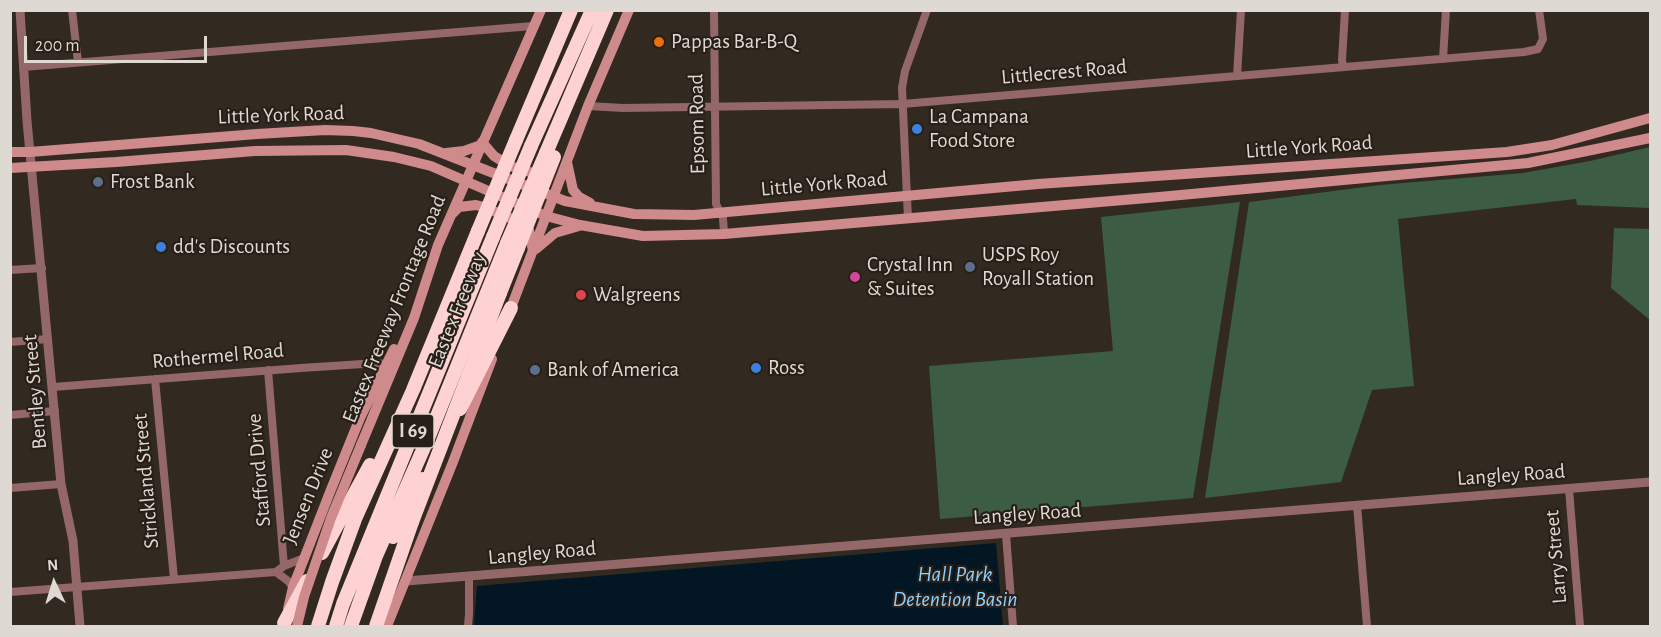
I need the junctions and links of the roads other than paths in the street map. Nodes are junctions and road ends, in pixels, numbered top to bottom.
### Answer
1 (20, 10) edge
2 (72, 10) edge
3 (541, 10) edge
4 (571, 10) edge
5 (592, 10) edge
6 (608, 10) edge
7 (629, 10) edge
8 (714, 10) edge
9 (927, 10) edge
10 (1240, 10) edge
11 (1345, 10) edge
12 (1446, 10) edge
13 (1539, 10) edge
14 (533, 26) junction
15 (1443, 59) junction
16 (78, 62) junction
17 (23, 67) junction
18 (1343, 67) junction
19 (1237, 76) junction
20 (902, 104) junction
21 (588, 106) junction
22 (714, 106) junction
23 (1650, 118) edge
24 (257, 134) junction
25 (1650, 138) edge
26 (481, 144) junction
27 (255, 151) junction
28 (10, 152) edge
29 (30, 152) junction
30 (442, 153) junction
31 (558, 161) junction
32 (473, 165) junction
33 (10, 168) edge
34 (32, 168) junction
35 (466, 182) junction
36 (1038, 184) junction
37 (908, 196) junction
38 (554, 197) junction
39 (1040, 206) junction
40 (599, 208) junction
41 (720, 213) junction
42 (452, 214) junction
43 (634, 214) junction
44 (546, 216) junction
45 (908, 219) junction
46 (580, 225) junction
47 (724, 234) junction
48 (632, 235) junction
49 (512, 245) junction
50 (435, 252) junction
51 (533, 252) junction
52 (42, 268) junction
53 (10, 270) edge
54 (511, 308) junction
55 (48, 339) junction
56 (10, 342) edge
57 (386, 365) junction
58 (268, 370) junction
59 (155, 380) junction
60 (53, 387) junction
61 (413, 390) junction
62 (55, 411) junction
63 (10, 415) edge
64 (1650, 482) edge
65 (61, 484) junction
66 (10, 488) edge
67 (1569, 489) junction
68 (1357, 506) junction
69 (1006, 534) junction
70 (376, 556) junction
71 (304, 558) junction
72 (284, 566) junction
73 (276, 572) junction
74 (468, 577) junction
75 (174, 579) junction
76 (406, 581) junction
77 (77, 587) junction
78 (293, 587) junction
79 (10, 592) edge
80 (1580, 624) edge
81 (288, 625) edge
82 (80, 627) edge
83 (318, 627) edge
84 (336, 627) edge
85 (351, 627) edge
86 (376, 627) edge
87 (387, 627) edge
88 (468, 627) edge
89 (1013, 627) edge
90 (1367, 627) edge

1 - 17 street, Bentley Street
2 - 16 street
3 - 14 main road, Eastex Freeway Frontage Road
4 - 61 highway, Eastex Freeway / I 69, bridge
5 - 84 highway, I 69, bridge
6 - 31 highway, Eastex Freeway / I 69
7 - 21 main road
8 - 22 street, Epsom Road
9 - 20 street
10 - 19 street
11 - 18 street
12 - 15 street
13 - 15 street, Littlecrest Road
14 - 16 street
14 - 26 main road, Eastex Freeway Frontage Road
15 - 18 street, Littlecrest Road
16 - 17 street
17 - 29 street, Bentley Street
18 - 19 street, Littlecrest Road
19 - 20 street, Littlecrest Road
20 - 22 street, Littlecrest Road
20 - 37 street
21 - 22 street, Littlecrest Road
21 - 31 main road
22 - 41 street, Epsom Road
23 - 36 main road, Little York Road
24 - 27 main road
24 - 29 main road, Little York Road
24 - 30 main road, Little York Road
25 - 39 main road, Little York Road
26 - 30 main road
26 - 31 main road
26 - 32 main road, Eastex Freeway Frontage Road
27 - 34 main road, Little York Road
27 - 35 main road, Little York Road
28 - 29 main road, Little York Road
29 - 34 street, Bentley Street
30 - 32 main road, Little York Road
31 - 38 main road
31 - 40 main road
31 - 49 highway, Eastex Freeway / I 69, bridge
32 - 35 main road, Eastex Freeway Frontage Road
32 - 38 main road, Little York Road
33 - 34 main road, Little York Road
34 - 52 street, Bentley Street
35 - 42 main road, Eastex Freeway Frontage Road
35 - 44 main road, Little York Road
36 - 37 main road, Little York Road
36 - 39 main road
37 - 41 main road, Little York Road
37 - 45 street
38 - 40 main road, Little York Road
38 - 44 main road
39 - 45 main road, Little York Road
40 - 43 main road, Little York Road
41 - 43 main road, Little York Road
41 - 47 street, Epsom Road
42 - 50 main road, Eastex Freeway Frontage Road
42 - 51 main road
43 - 48 main road
44 - 46 main road, Little York Road
44 - 51 main road
45 - 47 main road, Little York Road
46 - 48 main road, Little York Road
46 - 51 main road
47 - 48 main road, Little York Road
49 - 70 highway, Eastex Freeway / I 69
49 - 86 highway, bridge
50 - 57 main road, Jensen Drive
50 - 81 main road, Eastex Freeway Frontage Road, bridge
51 - 54 main road
52 - 53 street
52 - 55 street, Bentley Street
54 - 70 highway
54 - 76 main road
55 - 56 street
55 - 60 street, Bentley Street
57 - 58 street, Rothermel Road
57 - 71 main road, Jensen Drive
58 - 59 street, Rothermel Road
58 - 72 street, Stafford Drive
59 - 60 street, Rothermel Road
59 - 75 street, Strickland Street
60 - 62 street, Bentley Street
61 - 81 highway
61 - 83 highway, Eastex Freeway / I 69
62 - 63 street
62 - 65 street, Bentley Street
64 - 67 street, Langley Road
65 - 66 street
65 - 77 street, Bentley Street
67 - 68 street, Langley Road
67 - 80 street, Larry Street
68 - 69 street, Langley Road
68 - 90 street
69 - 74 street, Langley Road
69 - 89 street
70 - 85 highway, Eastex Freeway / I 69
71 - 72 street
71 - 78 main road, Jensen Drive
72 - 73 street
73 - 75 street
73 - 78 street
74 - 76 street, Langley Road
74 - 88 street
75 - 77 street
76 - 87 main road
77 - 79 street
77 - 82 street, Bentley Street
78 - 81 main road, Jensen Drive

